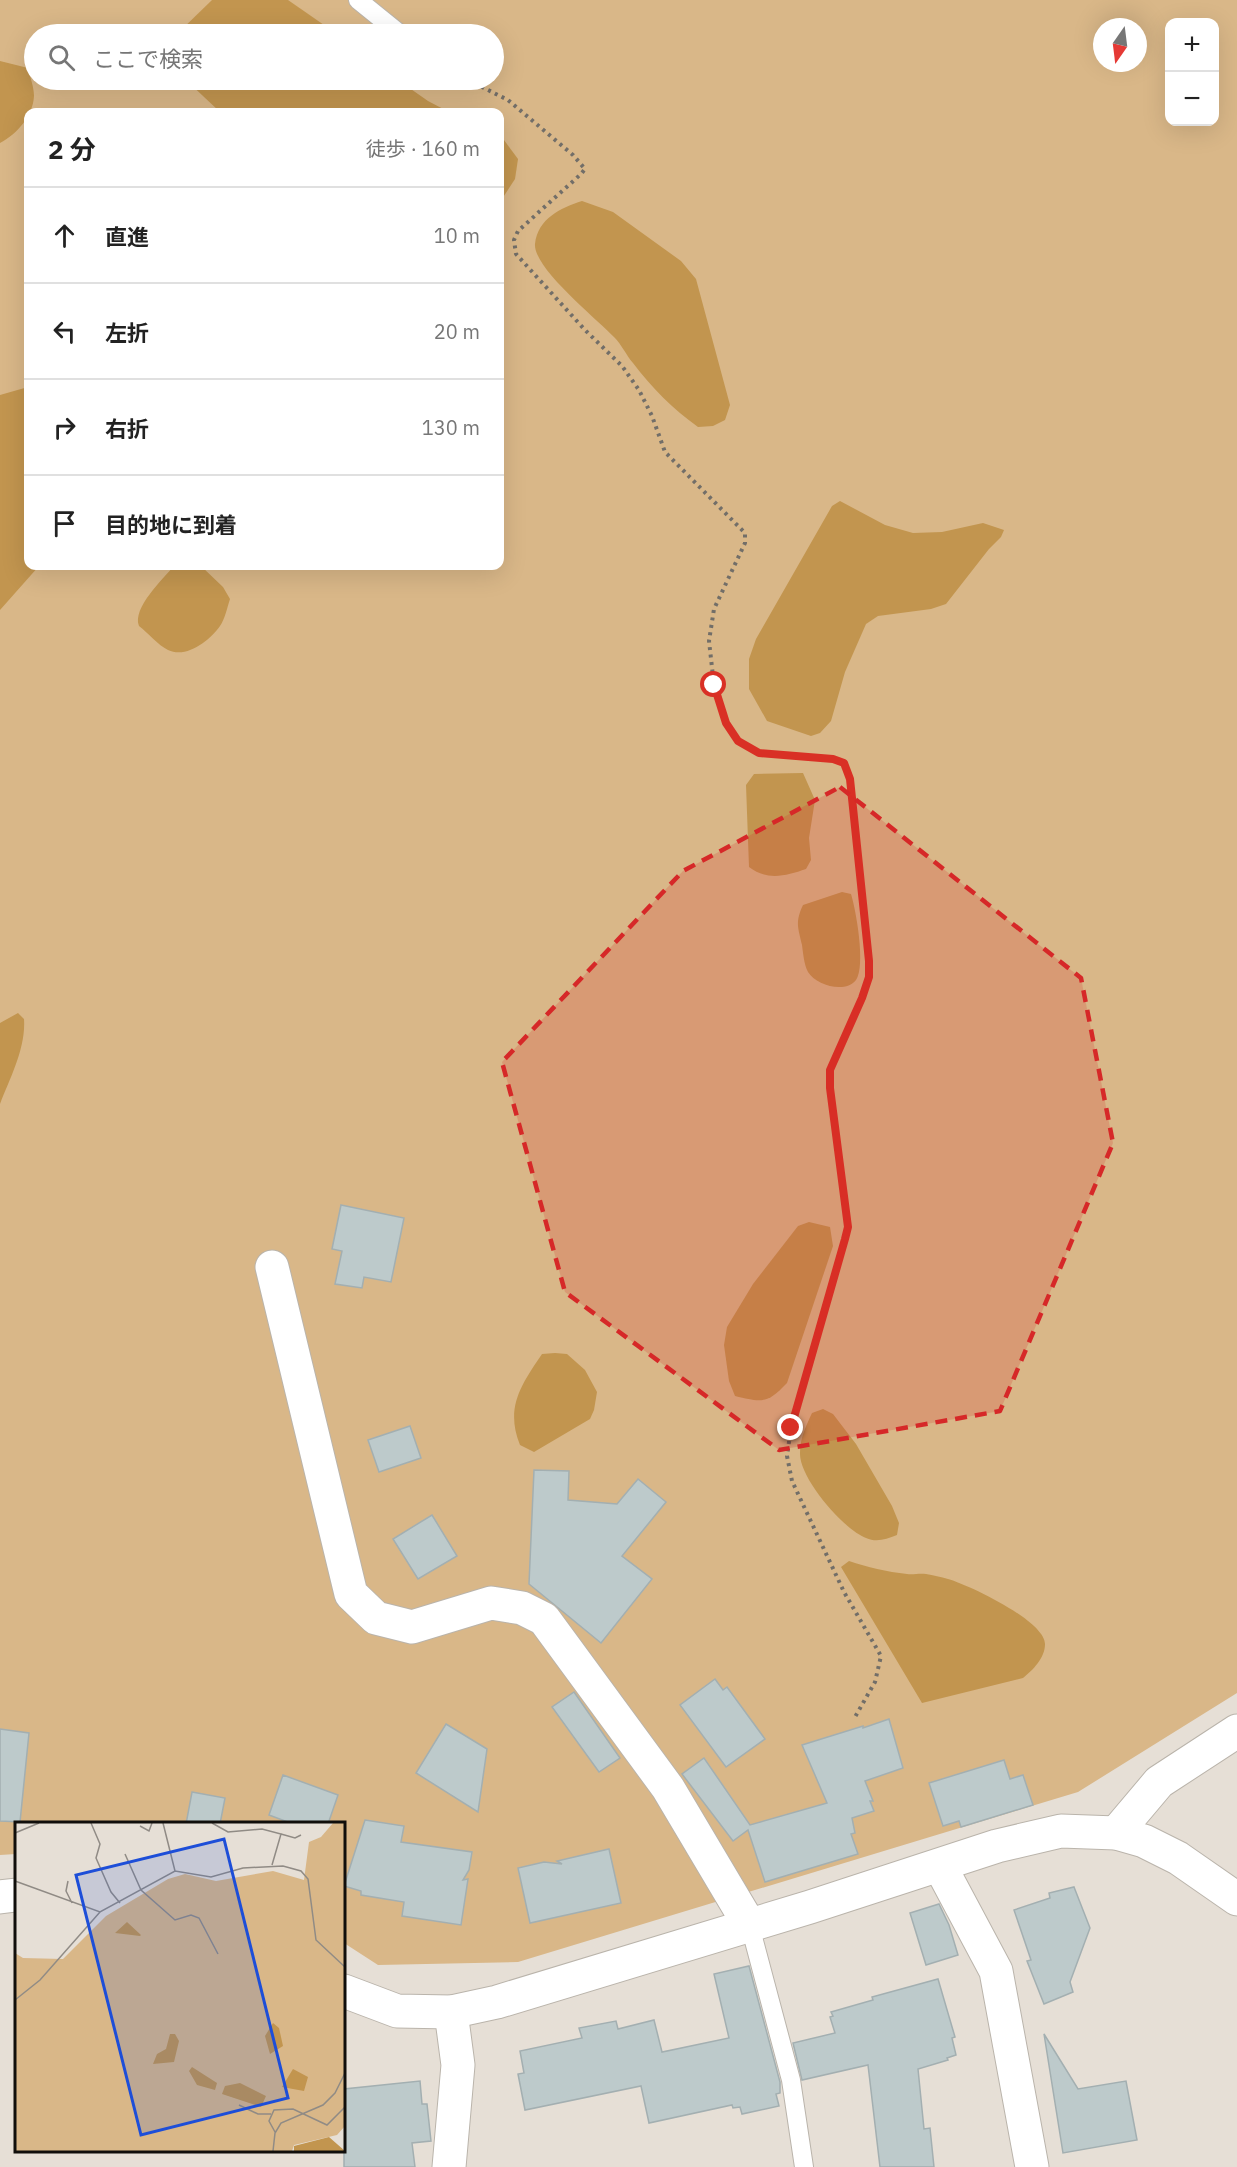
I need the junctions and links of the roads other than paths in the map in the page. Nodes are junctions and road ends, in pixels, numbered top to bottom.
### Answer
1 (358, 0) edge
2 (388, 24) edge
3 (272, 1267) dead end
4 (1237, 1731) edge
5 (1116, 1833) junction
6 (940, 1866) junction
7 (15, 1895) edge
8 (0, 1897) edge
9 (1237, 1899) edge
10 (750, 1926) junction
11 (345, 1991) edge
12 (451, 2012) junction
13 (449, 2167) edge
14 (804, 2167) edge
15 (1032, 2167) edge

1 - 2 lane
3 - 10 street
4 - 5 street
5 - 6 street
5 - 9 street
6 - 10 street
6 - 15 street
7 - 8 street
10 - 12 street
10 - 14 lane
11 - 12 street
12 - 13 street

